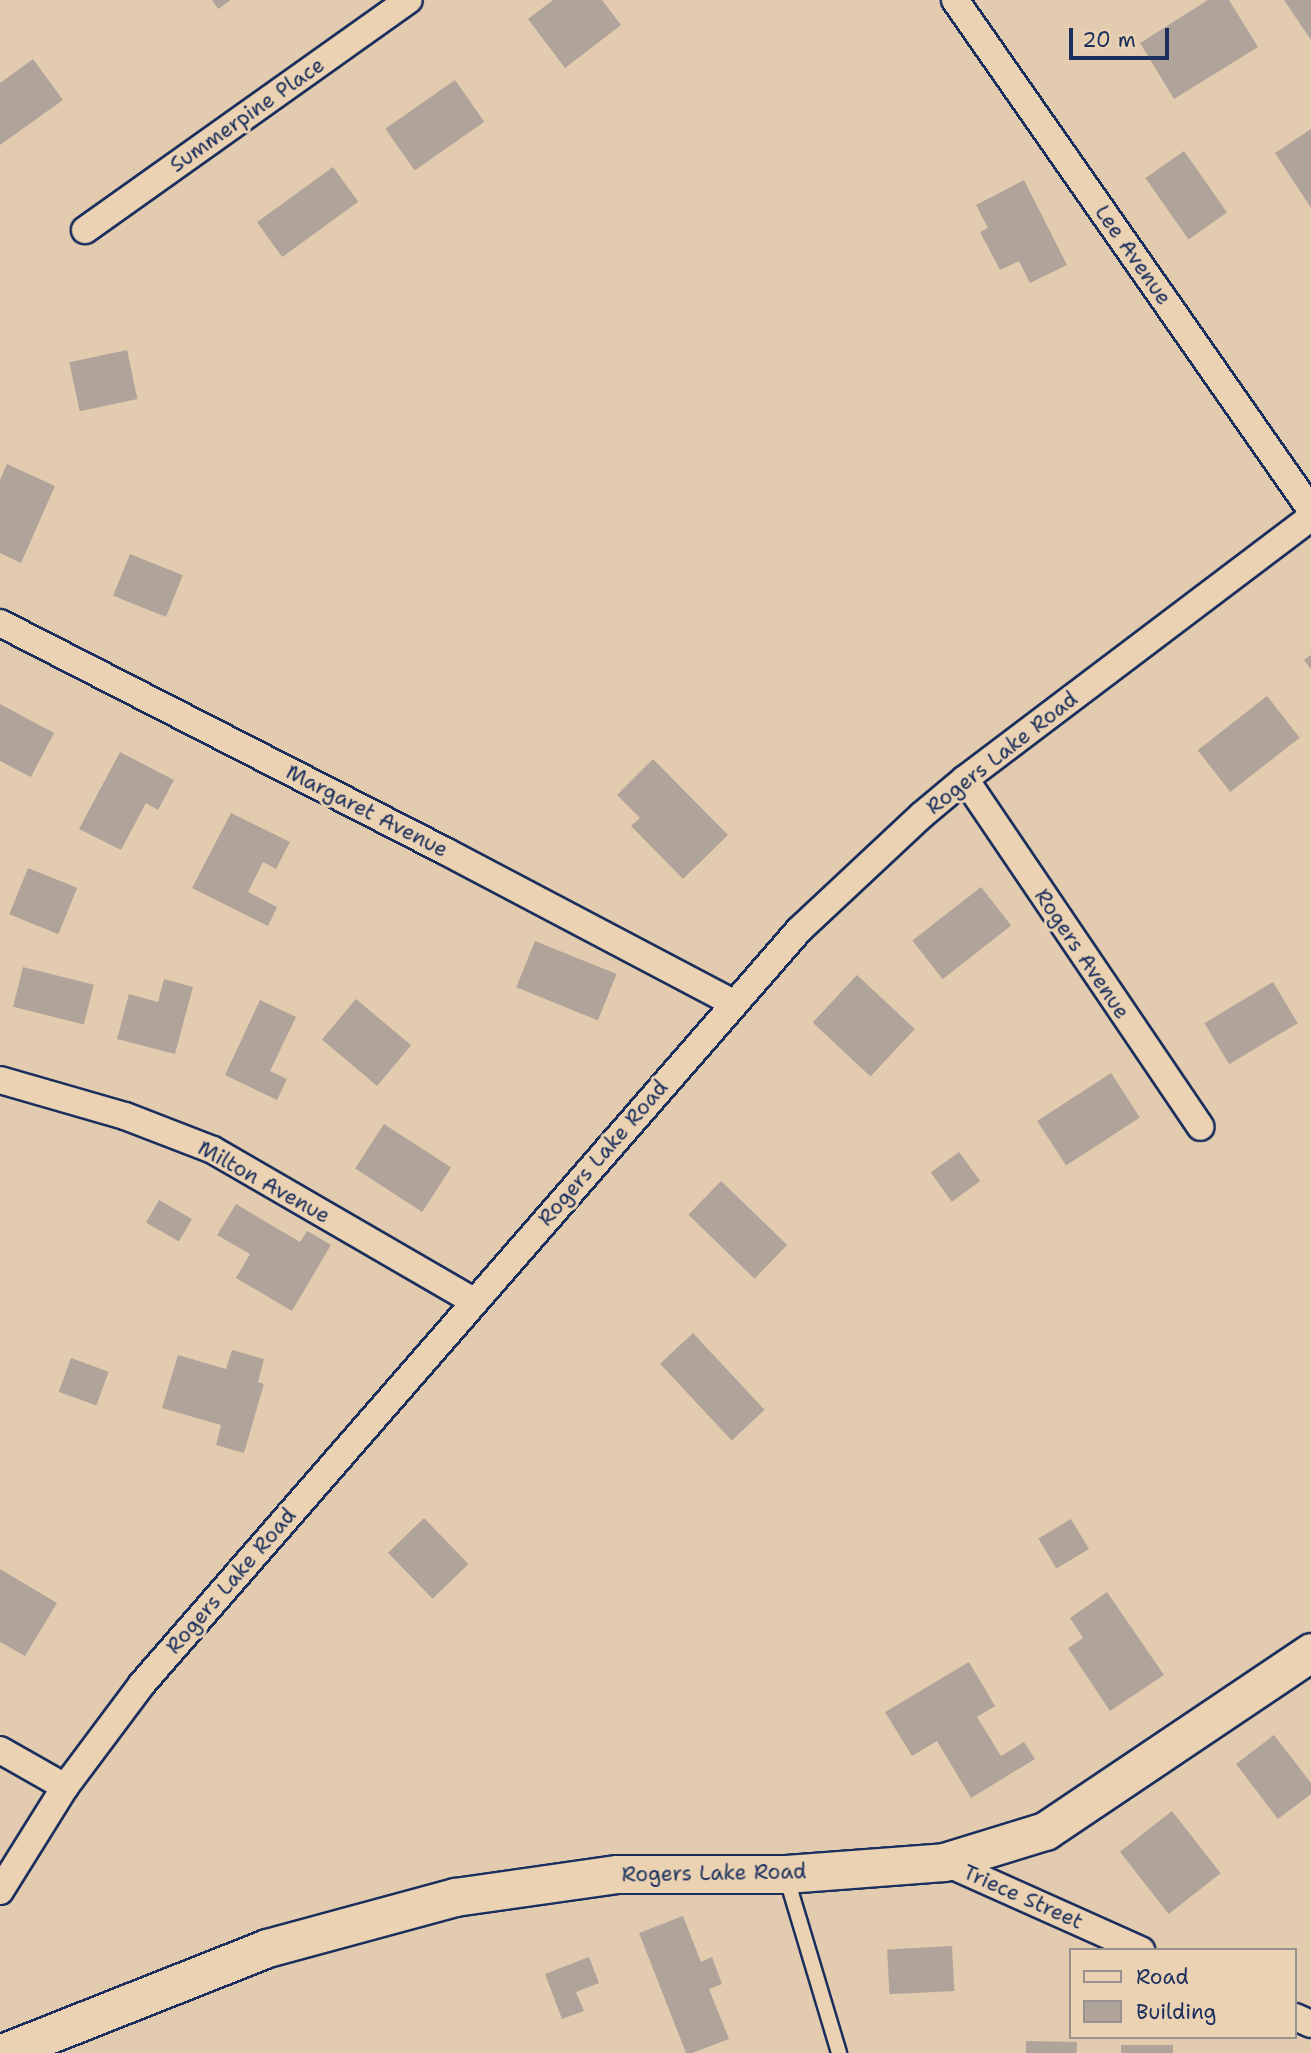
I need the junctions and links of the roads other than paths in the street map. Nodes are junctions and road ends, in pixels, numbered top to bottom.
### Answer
1 (409, 0) edge
2 (956, 0) edge
3 (85, 230) dead end
4 (1311, 510) edge
5 (1311, 517) edge
6 (0, 623) edge
7 (965, 779) junction
8 (733, 1003) junction
9 (0, 1080) edge
10 (1201, 1127) dead end
11 (474, 1301) junction
12 (1311, 1652) edge
13 (0, 1750) edge
14 (65, 1787) junction
15 (944, 1862) junction
16 (786, 1874) junction
17 (0, 1891) edge
18 (1137, 1948) edge
19 (2, 2053) edge
20 (839, 2053) edge

1 - 3 street, Summerpine Place
2 - 4 street, Lee Avenue
5 - 7 street, Rogers Lake Road
6 - 8 street, Margaret Avenue
7 - 8 street, Rogers Lake Road
7 - 10 street, Rogers Avenue
8 - 11 street, Rogers Lake Road
9 - 11 street, Milton Avenue
11 - 14 street, Rogers Lake Road
12 - 15 main road, Rogers Lake Road
13 - 14 street
14 - 17 street, Rogers Lake Road
15 - 16 main road, Rogers Lake Road
15 - 18 street, Triece Street
16 - 19 main road, Rogers Lake Road
16 - 20 lane

